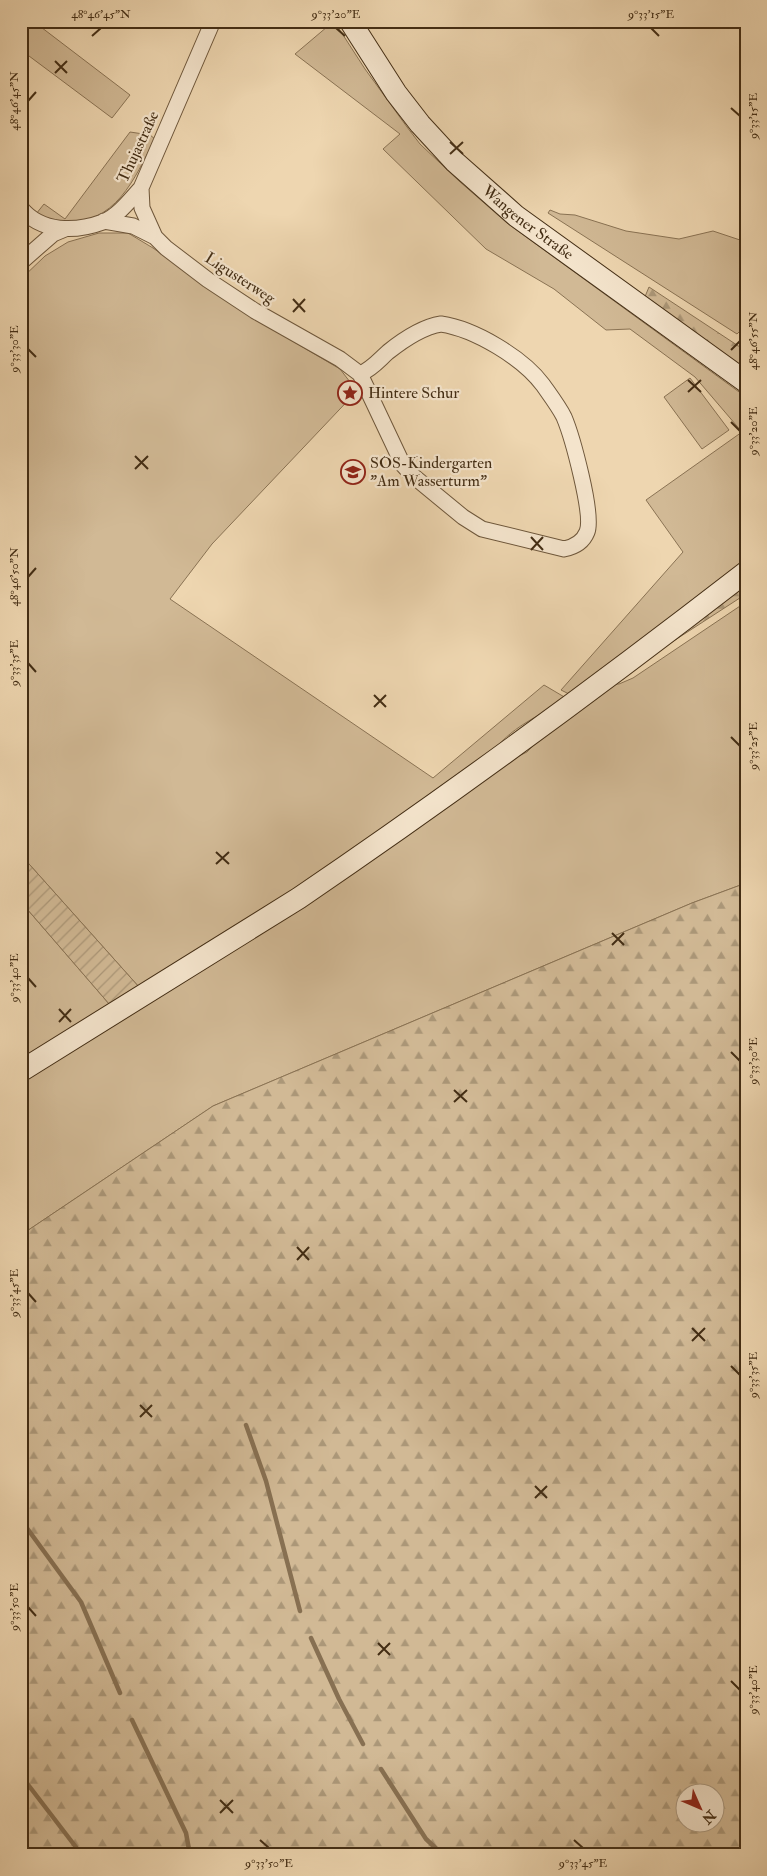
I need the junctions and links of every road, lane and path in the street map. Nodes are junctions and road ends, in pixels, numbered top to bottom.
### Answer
1 (213, 21) edge
2 (350, 21) edge
3 (140, 188) junction
4 (21, 208) edge
5 (104, 221) junction
6 (65, 229) junction
7 (155, 237) junction
8 (21, 262) edge
9 (360, 374) junction
10 (746, 382) edge
11 (746, 572) edge
12 (21, 1070) edge

1 - 3 street, Thujastraße
2 - 10 main road, Wangener Straße
3 - 5 street, Thujastraße
3 - 7 street, Ligusterweg
4 - 6 street, Thujastraße
5 - 6 street, Thujastraße
5 - 7 street, Ligusterweg
6 - 8 street
7 - 9 street, Ligusterweg
9 - 9 street
11 - 12 main road

